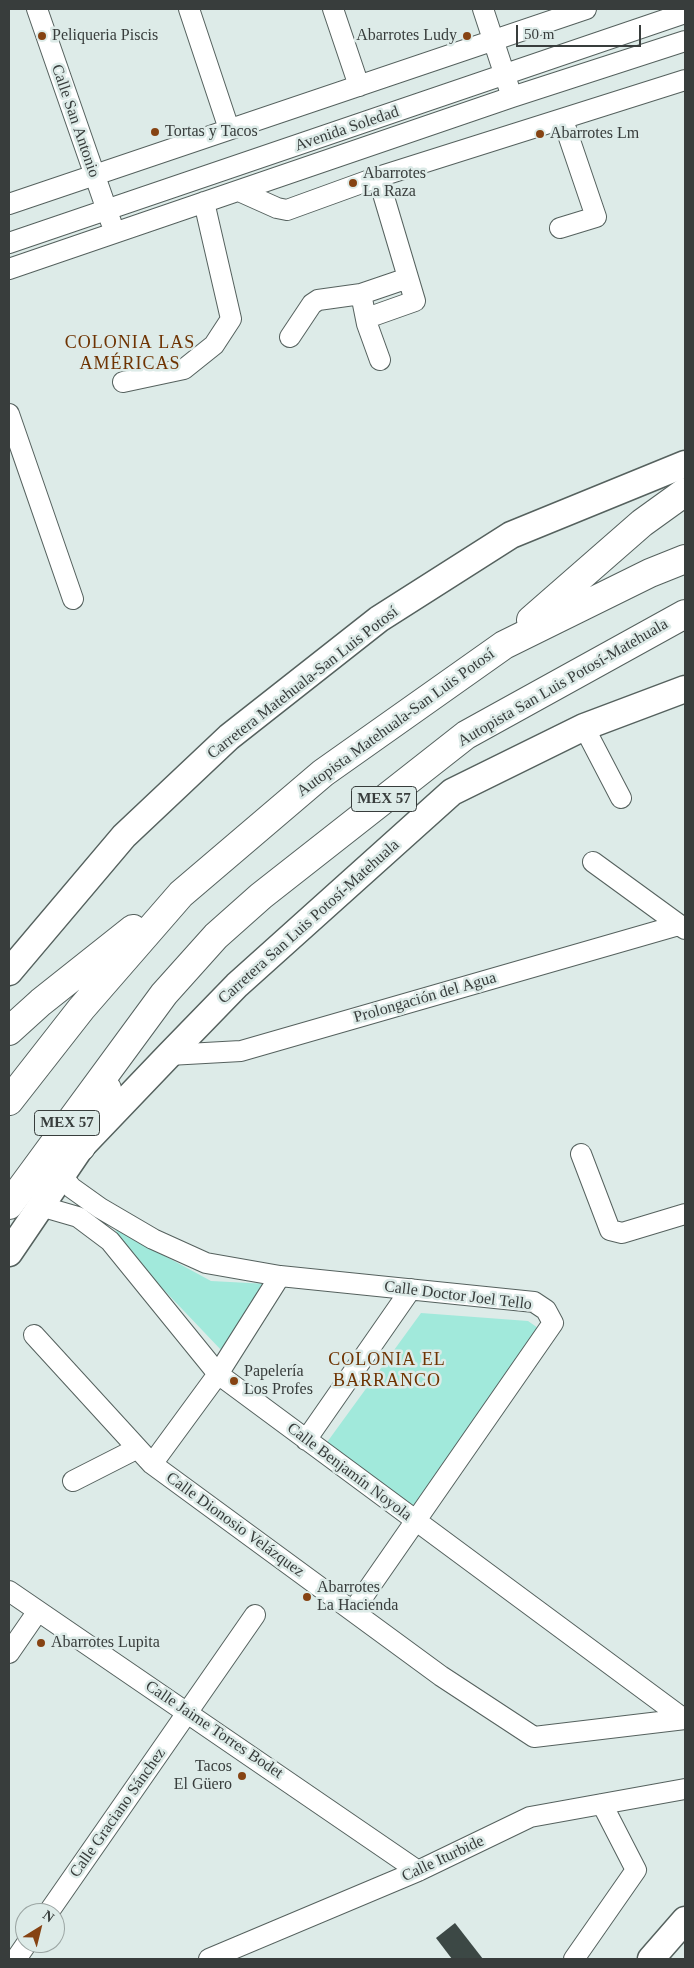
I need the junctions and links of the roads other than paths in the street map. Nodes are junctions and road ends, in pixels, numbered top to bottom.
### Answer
1 (37, 9) edge
2 (189, 9) edge
3 (333, 9) edge
4 (483, 9) edge
5 (586, 9) edge
6 (685, 13) edge
7 (493, 40) junction
8 (685, 41) edge
9 (504, 75) junction
10 (685, 80) edge
11 (359, 86) junction
12 (512, 97) junction
13 (563, 120) junction
14 (229, 130) junction
15 (93, 175) junction
16 (378, 177) junction
17 (239, 191) junction
18 (204, 202) junction
19 (9, 204) edge
20 (106, 211) junction
21 (560, 228) dead end
22 (115, 232) junction
23 (9, 243) edge
24 (9, 269) edge
25 (408, 278) junction
26 (361, 294) junction
27 (366, 318) junction
28 (290, 337) dead end
29 (380, 360) dead end
30 (123, 382) dead end
31 (9, 414) edge
32 (685, 464) edge
33 (685, 492) edge
34 (685, 559) edge
35 (73, 599) dead end
36 (685, 614) edge
37 (685, 636) edge
38 (504, 644) junction
39 (630, 644) junction
40 (685, 689) edge
41 (584, 727) junction
42 (621, 798) dead end
43 (593, 862) dead end
44 (181, 894) junction
45 (682, 927) edge
46 (9, 972) edge
47 (9, 1032) edge
48 (128, 1042) junction
49 (169, 1055) junction
50 (9, 1101) edge
51 (81, 1147) junction
52 (581, 1154) dead end
53 (61, 1175) junction
54 (9, 1205) edge
55 (40, 1206) junction
56 (685, 1214) edge
57 (9, 1253) edge
58 (280, 1276) junction
59 (411, 1288) junction
60 (34, 1335) dead end
61 (218, 1374) junction
62 (306, 1440) junction
63 (136, 1449) junction
64 (152, 1464) junction
65 (73, 1481) dead end
66 (416, 1522) junction
67 (9, 1591) edge
68 (38, 1611) junction
69 (353, 1611) junction
70 (255, 1615) dead end
71 (9, 1653) edge
72 (188, 1712) junction
73 (684, 1719) edge
74 (685, 1789) edge
75 (648, 1796) junction
76 (685, 1802) edge
77 (602, 1804) junction
78 (418, 1871) junction
79 (55, 1903) edge
80 (685, 1920) edge
81 (209, 1959) edge
82 (574, 1959) edge
83 (650, 1959) edge

1 - 15 street, Calle San Antonio
2 - 14 street
3 - 11 street
4 - 7 street
5 - 7 street
6 - 9 street, Avenida Soledad
7 - 9 street
7 - 11 street
8 - 12 street, Avenida Soledad
9 - 12 street
9 - 20 street, Avenida Soledad
10 - 13 street
11 - 14 street
12 - 17 street, Avenida Soledad
13 - 16 street
13 - 21 street
14 - 15 street
15 - 19 street
15 - 20 street, Calle San Antonio
16 - 17 street
16 - 25 street
17 - 18 street, Avenida Soledad
18 - 22 street, Avenida Soledad
18 - 30 street
20 - 22 street, Calle San Antonio
20 - 23 street, Avenida Soledad
22 - 24 street, Avenida Soledad
25 - 26 street
25 - 27 street
26 - 27 street
26 - 28 street
27 - 29 street
31 - 35 street
32 - 46 main road, Carretera Matehuala-San Luis Potosí
33 - 38 highway
34 - 38 highway, Autopista Matehuala-San Luis Potosí
36 - 39 highway, Autopista San Luis Potosí-Matehuala / MEX 57
37 - 39 highway
38 - 44 highway, Autopista Matehuala-San Luis Potosí
39 - 48 highway, Autopista San Luis Potosí-Matehuala / MEX 57
40 - 41 main road, Carretera San Luis Potosí-Matehuala
41 - 42 street
41 - 49 main road, Carretera San Luis Potosí-Matehuala
43 - 45 street
44 - 47 highway
44 - 50 highway, Autopista Matehuala-San Luis Potosí
45 - 49 street, Prolongación del Agua
48 - 51 highway
48 - 54 highway, Autopista San Luis Potosí-Matehuala / MEX 57
49 - 51 main road, Carretera San Luis Potosí-Matehuala
51 - 53 main road, Carretera San Luis Potosí-Matehuala
52 - 56 street
53 - 55 main road, Carretera San Luis Potosí-Matehuala
53 - 58 street, Calle Doctor Joel Tello
55 - 57 main road, Carretera San Luis Potosí-Matehuala
55 - 61 street, Calle Benjamín Noyola
58 - 59 street, Calle Doctor Joel Tello
58 - 61 street
59 - 62 street
59 - 66 street, Calle Doctor Joel Tello
60 - 63 street, Calle Dionosio Velázquez
61 - 62 street, Calle Benjamín Noyola
61 - 64 street
62 - 66 street, Calle Benjamín Noyola
63 - 64 street, Calle Dionosio Velázquez
63 - 65 street
64 - 69 street, Calle Dionosio Velázquez
66 - 69 street, Calle Doctor Joel Tello
66 - 73 street, Calle Benjamín Noyola
67 - 68 street, Calle Jaime Torres Bodet
68 - 71 street
68 - 72 street, Calle Jaime Torres Bodet
69 - 73 street, Calle Dionosio Velázquez
70 - 72 street, Calle Graciano Sánchez
72 - 78 street, Calle Jaime Torres Bodet
72 - 79 street, Calle Graciano Sánchez
74 - 75 street, Calle Iturbide
75 - 76 street
75 - 77 street, Calle Iturbide
77 - 78 street, Calle Iturbide
77 - 82 street
78 - 81 street, Calle Iturbide
80 - 83 main road

